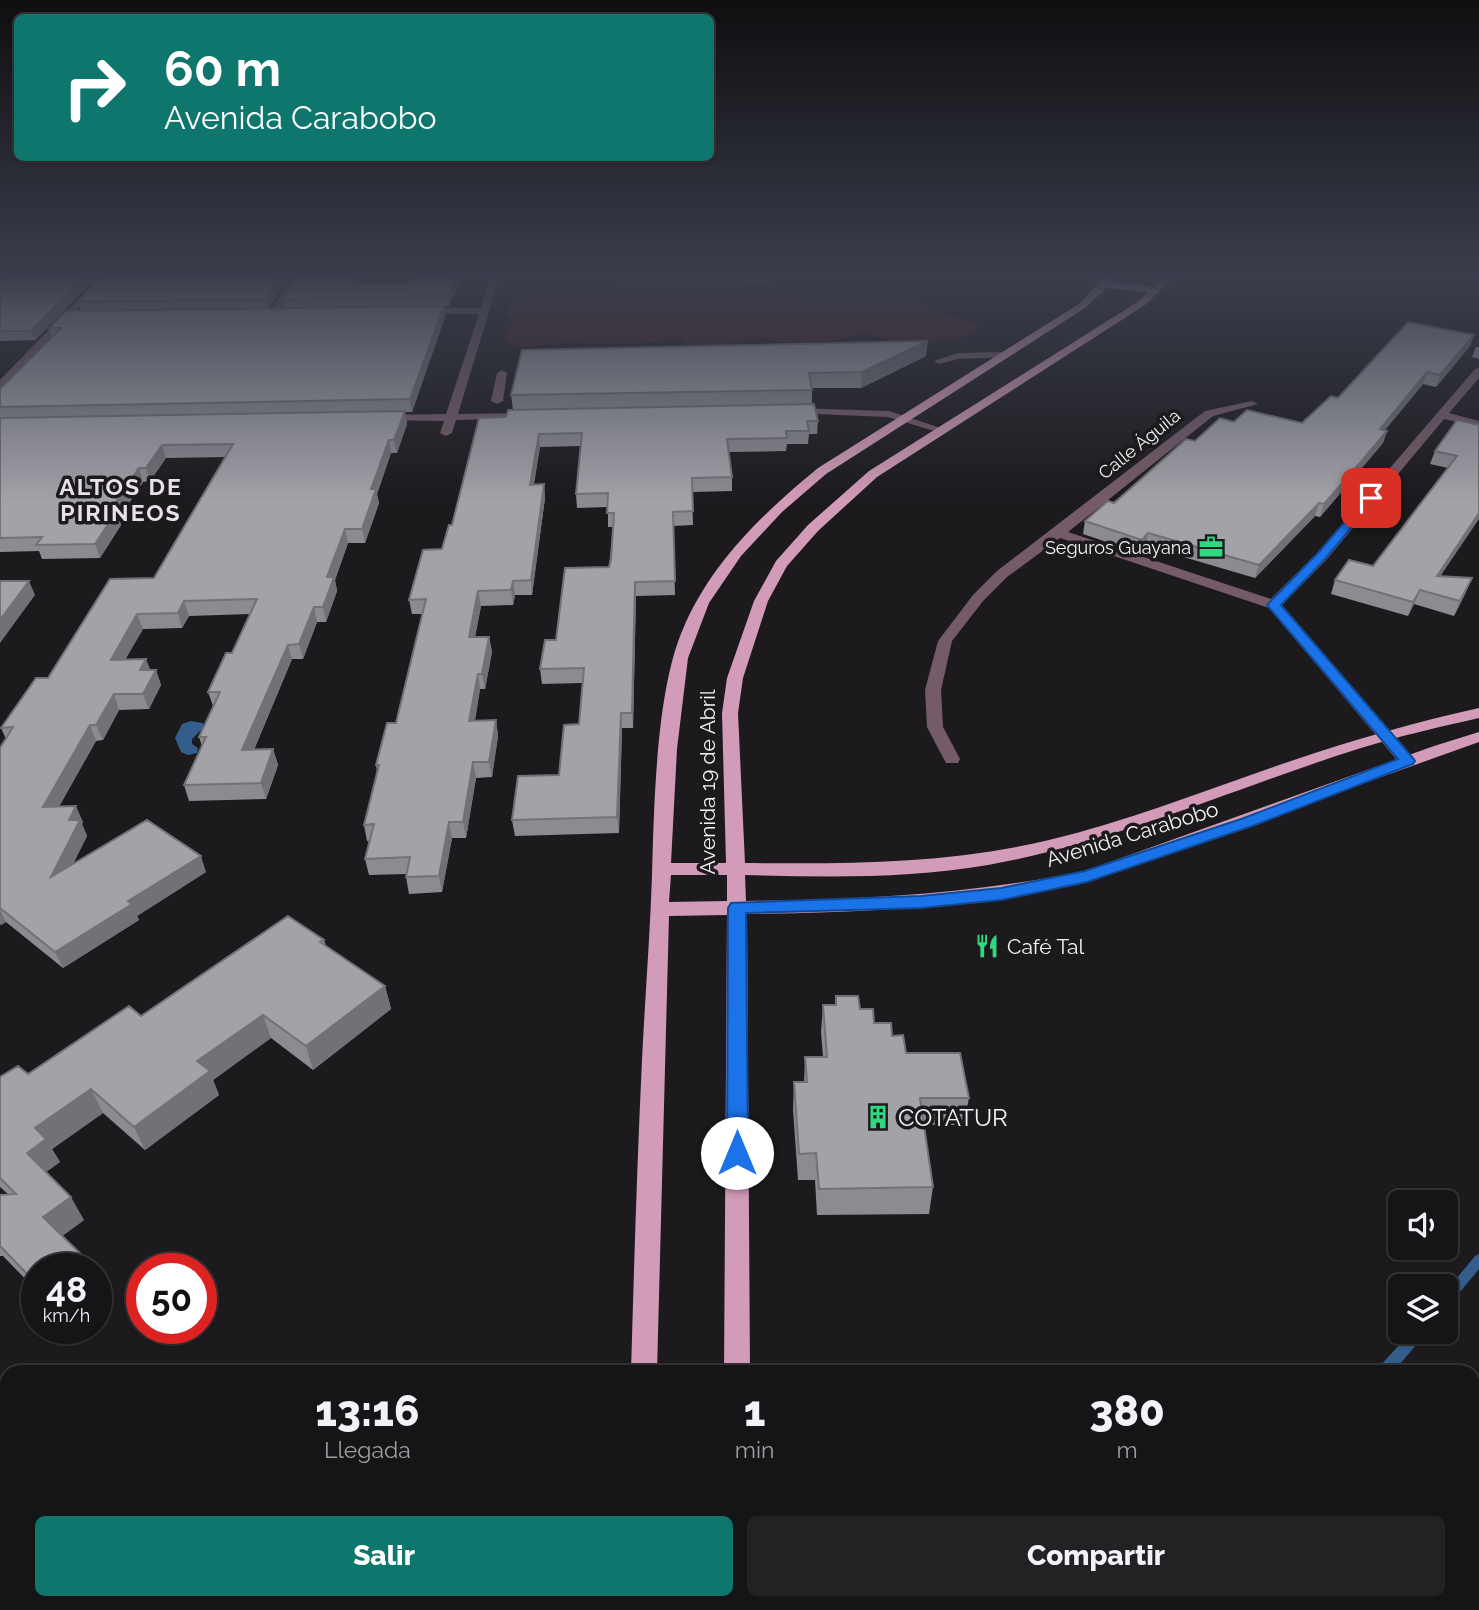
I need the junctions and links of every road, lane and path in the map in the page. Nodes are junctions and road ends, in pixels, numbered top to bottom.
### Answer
1 (34, 350) edge
2 (471, 350) edge
3 (1012, 350) edge
4 (1067, 350) edge
5 (1004, 355) junction
6 (939, 361) dead end
7 (1479, 371) edge
8 (502, 373) dead end
9 (0, 386) edge
10 (497, 401) dead end
11 (1252, 404) dead end
12 (783, 412) edge
13 (1442, 415) junction
14 (547, 416) edge
15 (450, 417) junction
16 (370, 419) edge
17 (903, 419) junction
18 (1479, 424) edge
19 (941, 430) junction
20 (446, 433) dead end
21 (1058, 533) junction
22 (1274, 605) junction
23 (1479, 713) edge
24 (1383, 736) junction
25 (1479, 737) edge
26 (952, 759) dead end
27 (1407, 761) junction
28 (736, 867) junction
29 (661, 869) junction
30 (737, 908) junction
31 (659, 909) junction
32 (644, 1365) edge
33 (737, 1365) edge

1 - 9 street
2 - 15 street
3 - 5 main road, Avenida 19 de Abril
4 - 19 main road, Avenida 19 de Abril
5 - 6 street
5 - 17 main road, Avenida 19 de Abril
7 - 13 street
8 - 10 street
11 - 21 street, Calle Águila
12 - 17 street
13 - 18 street
13 - 22 street
14 - 15 street
15 - 16 street
15 - 20 street
17 - 19 street
17 - 29 main road, Avenida 19 de Abril
19 - 28 main road, Avenida 19 de Abril
21 - 22 street
21 - 26 street, Calle Águila
22 - 24 street
23 - 24 main road, Avenida Carabobo
24 - 27 street
24 - 28 main road, Avenida Carabobo
25 - 27 main road, Avenida Carabobo
27 - 30 main road, Avenida Carabobo
28 - 29 main road, Avenida Carabobo
28 - 30 main road, Avenida 19 de Abril
29 - 31 main road, Avenida 19 de Abril
30 - 31 main road, Avenida Carabobo
30 - 33 main road, Avenida 19 de Abril
31 - 32 main road, Avenida 19 de Abril

